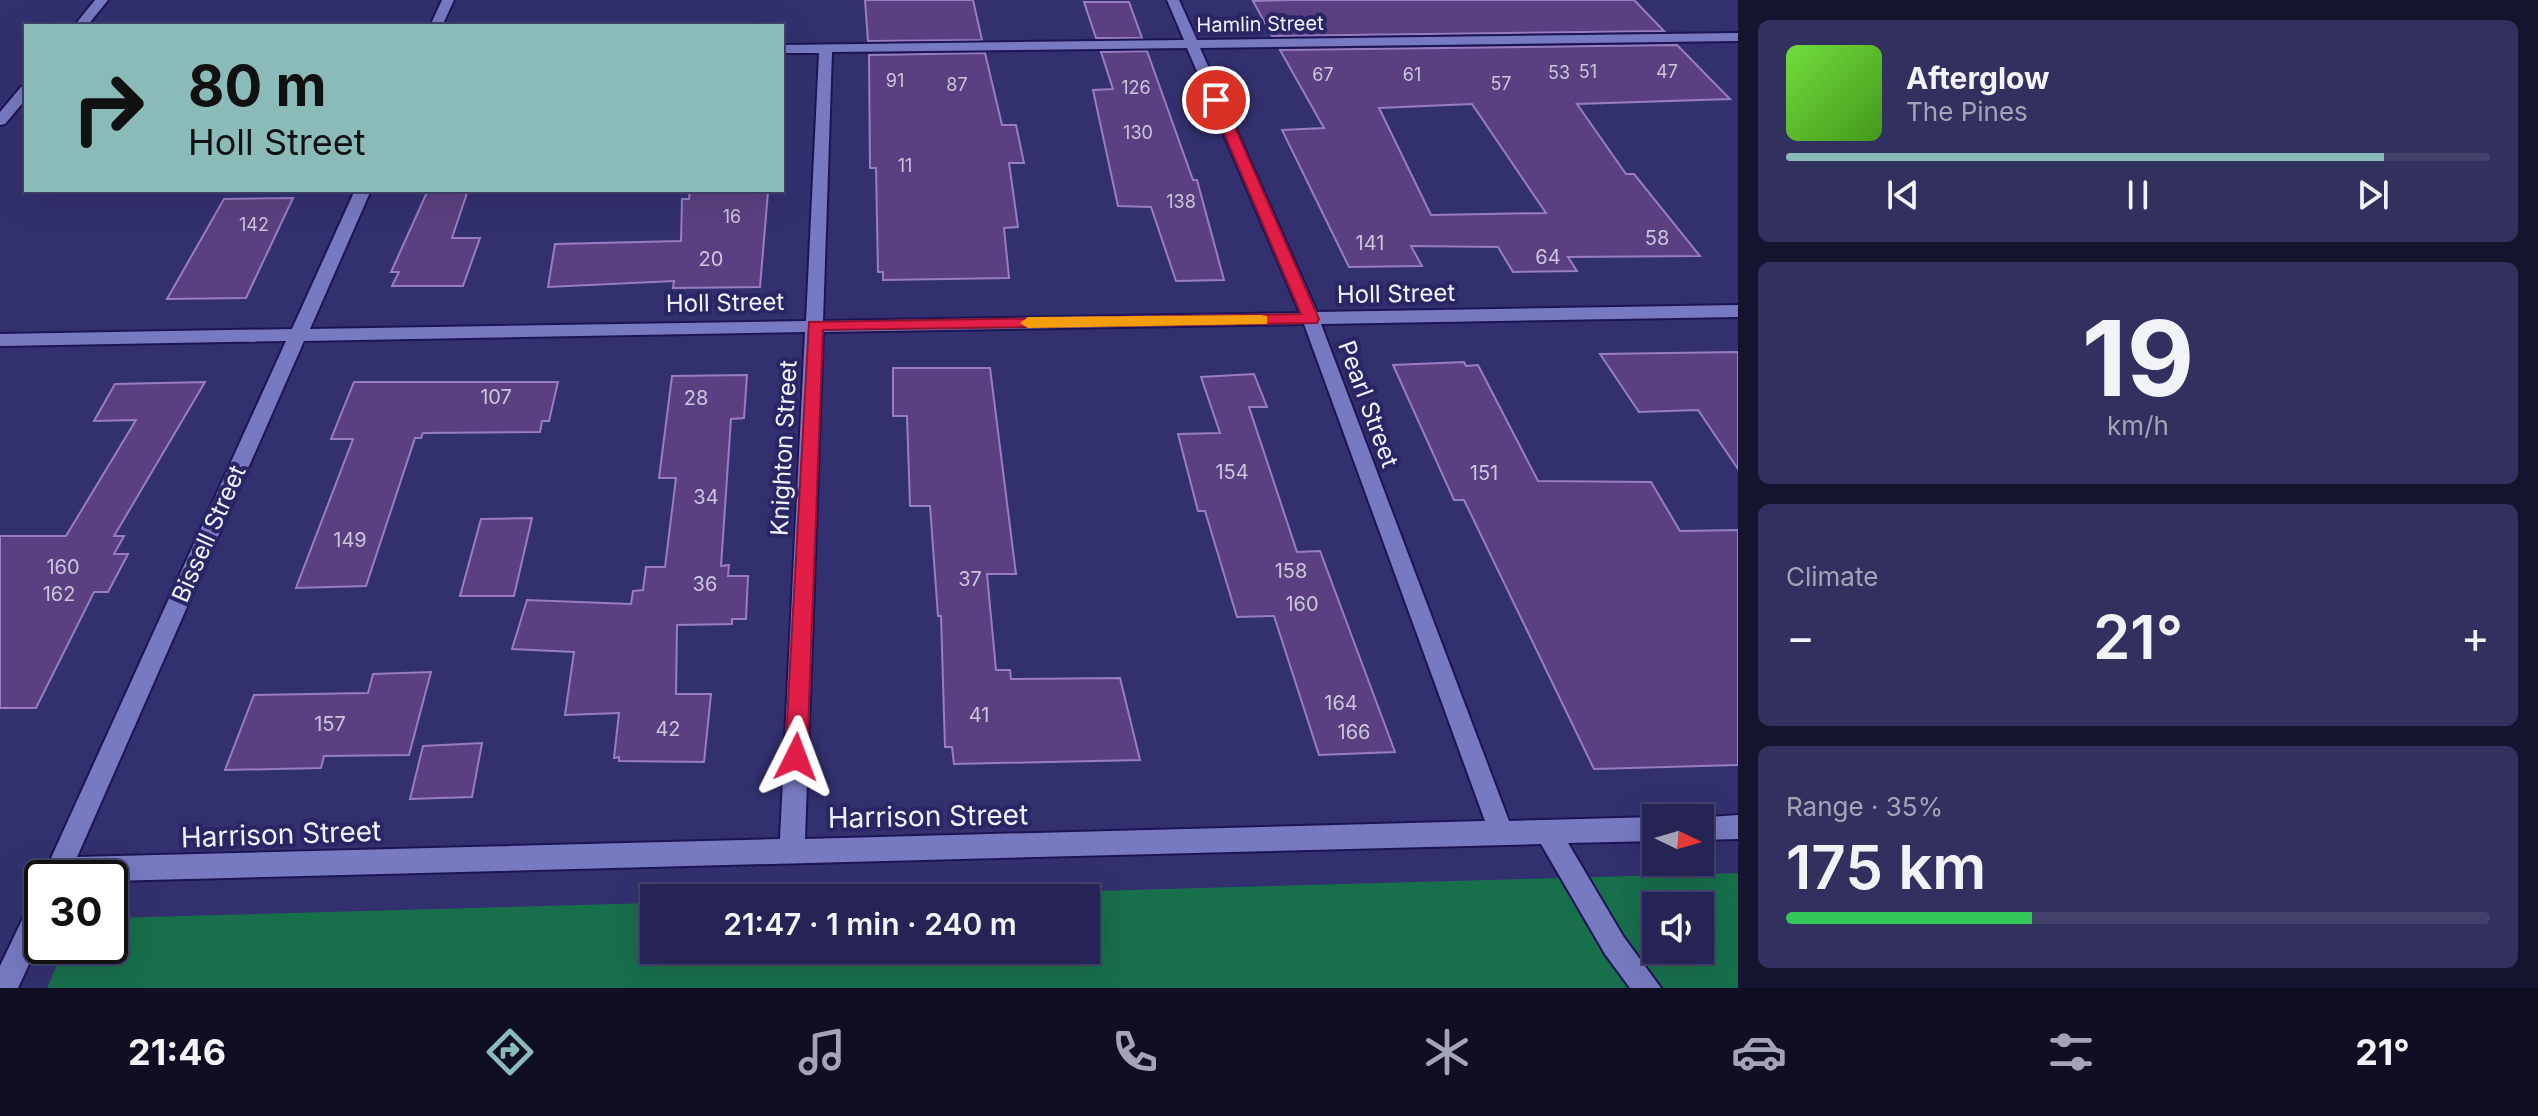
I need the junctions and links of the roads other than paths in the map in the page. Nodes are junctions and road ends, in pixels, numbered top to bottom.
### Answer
1 (102, 0) edge
2 (448, 0) edge
3 (1173, 0) edge
4 (82, 24) edge
5 (437, 24) edge
6 (1738, 37) edge
7 (1193, 45) junction
8 (826, 48) junction
9 (784, 49) edge
10 (24, 92) edge
11 (0, 121) edge
12 (362, 192) edge
13 (1738, 311) edge
14 (1311, 319) junction
15 (815, 325) junction
16 (297, 335) junction
17 (0, 340) edge
18 (1738, 827) edge
19 (1714, 828) edge
20 (1642, 829) edge
21 (1547, 831) junction
22 (1501, 832) junction
23 (792, 849) junction
24 (63, 860) edge
25 (128, 872) edge
26 (24, 945) edge
27 (4, 988) edge
28 (1647, 988) edge

1 - 4 street
2 - 5 street
3 - 7 street, Pearl Street
6 - 7 street, Hamlin Street
7 - 8 street, Hamlin Street
7 - 14 street, Pearl Street
8 - 9 street, Hamlin Street
8 - 15 street, Knighton Street
10 - 11 street
12 - 16 street, Bissell Street
13 - 14 street, Holl Street
14 - 15 street, Holl Street
14 - 22 street, Pearl Street
15 - 16 street, Holl Street
15 - 23 street, Knighton Street
16 - 17 street, Holl Street
16 - 24 street, Bissell Street
18 - 19 street
20 - 21 street, Harrison Street
21 - 22 street, Harrison Street
21 - 28 street
22 - 23 street, Harrison Street
23 - 25 street, Harrison Street
26 - 27 street

